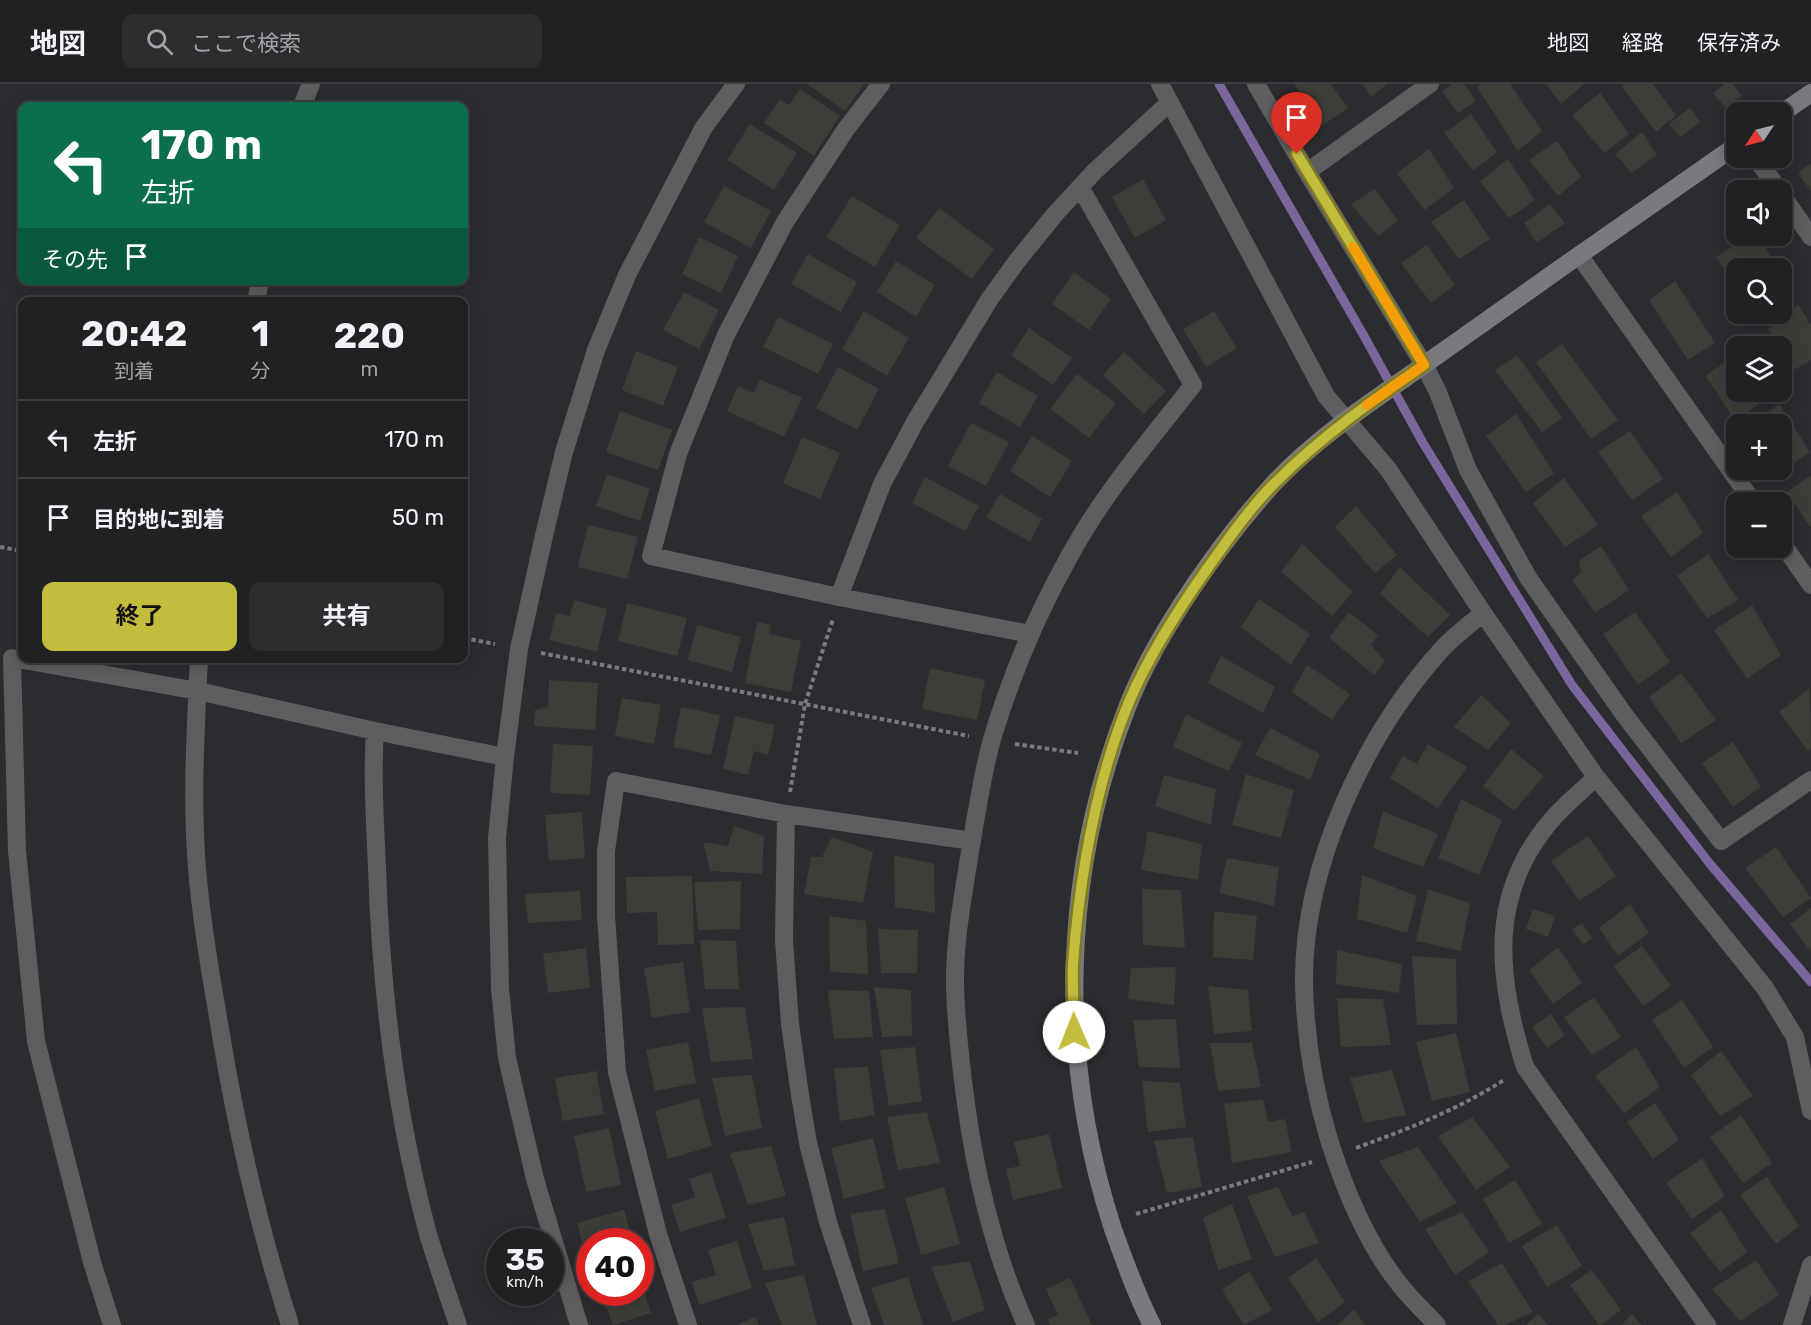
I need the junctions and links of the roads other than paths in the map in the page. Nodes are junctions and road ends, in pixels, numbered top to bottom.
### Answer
1 (311, 84) edge
2 (736, 84) edge
3 (881, 84) edge
4 (1160, 84) edge
5 (1256, 84) edge
6 (1430, 84) edge
7 (1811, 93) edge
8 (304, 102) edge
9 (1170, 102) junction
10 (1792, 106) edge
11 (1726, 153) edge
12 (1307, 172) junction
13 (1080, 187) junction
14 (1792, 209) edge
15 (1811, 237) edge
16 (1579, 255) junction
17 (1424, 365) junction
18 (1345, 421) junction
19 (1746, 492) edge
20 (1792, 557) edge
21 (1811, 585) edge
22 (840, 597) junction
23 (1483, 613) junction
24 (1030, 634) junction
25 (18, 659) edge
26 (40, 663) edge
27 (199, 663) edge
28 (198, 691) junction
29 (375, 731) junction
30 (505, 757) junction
31 (1596, 777) junction
32 (1809, 786) edge
33 (786, 814) junction
34 (972, 841) junction
35 (1811, 1111) edge
36 (1811, 1265) edge
37 (112, 1325) edge
38 (291, 1325) edge
39 (458, 1325) edge
40 (579, 1325) edge
41 (688, 1325) edge
42 (861, 1325) edge
43 (1026, 1325) edge
44 (1152, 1325) edge
45 (1437, 1325) edge
46 (1707, 1325) edge
47 (1792, 1325) edge

1 - 8 street
2 - 30 street
3 - 22 street
4 - 9 street
5 - 12 street
6 - 12 street
7 - 10 street
9 - 13 street
9 - 18 street
11 - 16 street
12 - 17 street
13 - 22 street
13 - 24 street
14 - 15 street
16 - 17 street
16 - 19 street
17 - 18 street
17 - 32 street
18 - 23 street
18 - 44 street
20 - 21 street
22 - 24 street
23 - 31 street
23 - 45 street
24 - 34 street
25 - 37 street
26 - 28 street
27 - 28 street
28 - 29 street
28 - 38 street
29 - 30 street
29 - 39 street
30 - 40 street
31 - 35 street
31 - 46 street
33 - 34 street
33 - 41 street
33 - 42 street
34 - 43 street
36 - 47 street

